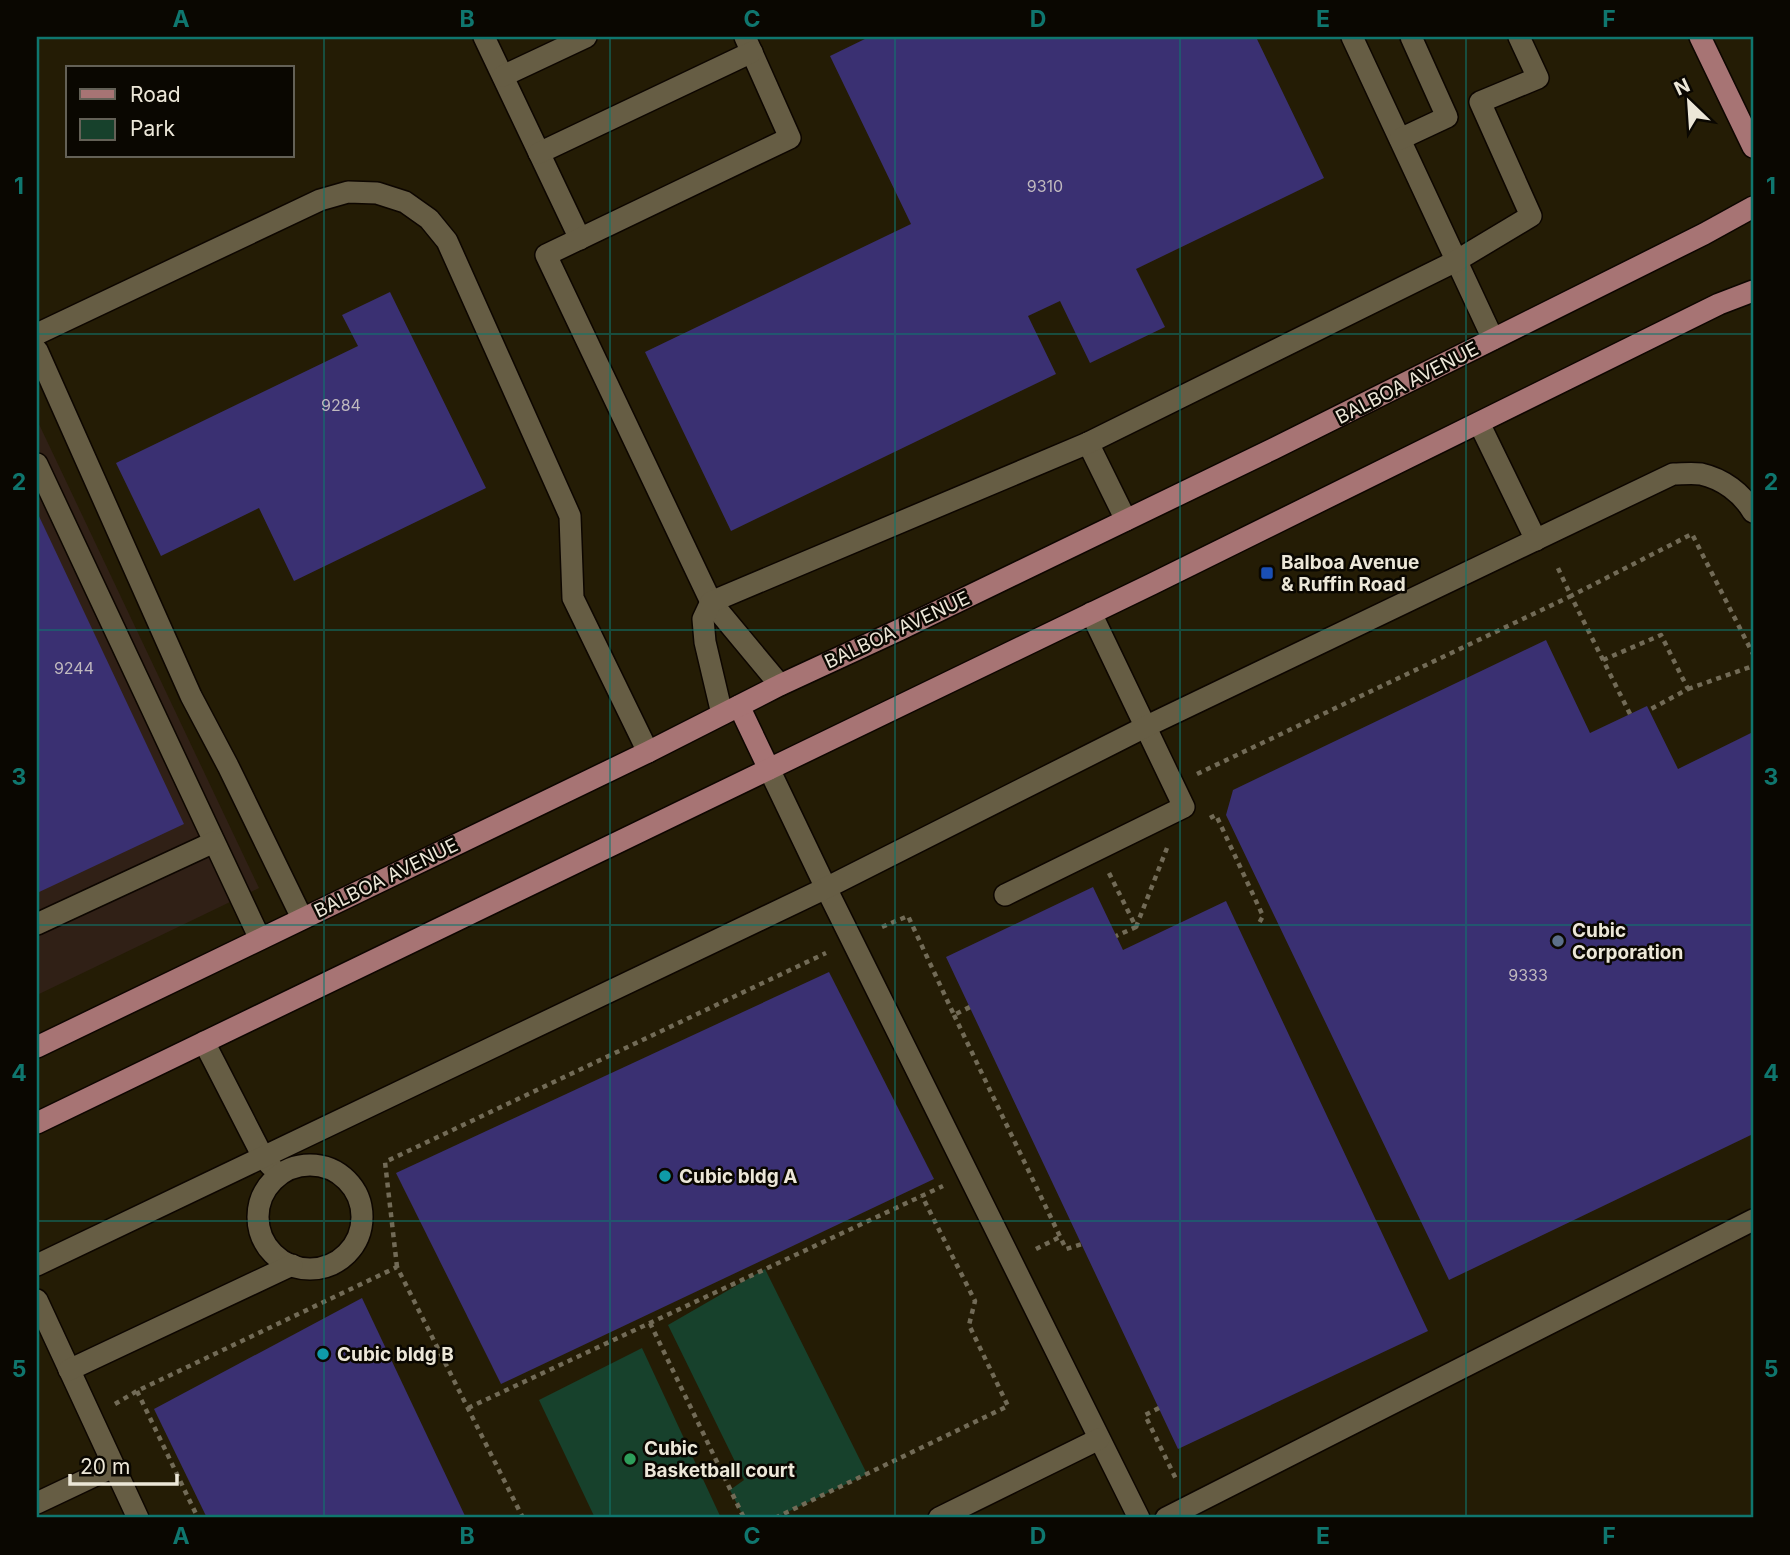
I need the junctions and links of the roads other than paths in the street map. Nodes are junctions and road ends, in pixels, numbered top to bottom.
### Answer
1 (484, 37) edge
2 (586, 37) edge
3 (1352, 37) edge
4 (1411, 37) edge
5 (1519, 37) edge
6 (1700, 37) edge
7 (748, 45) edge
8 (503, 76) junction
9 (1480, 103) junction
10 (1447, 117) junction
11 (1400, 139) junction
12 (1753, 147) edge
13 (539, 153) junction
14 (1753, 208) edge
15 (580, 239) junction
16 (1456, 261) junction
17 (1753, 291) edge
18 (37, 334) edge
19 (1493, 339) junction
20 (37, 350) edge
21 (1479, 423) junction
22 (1088, 443) junction
23 (37, 464) edge
24 (1753, 512) edge
25 (1126, 520) junction
26 (1536, 540) junction
27 (710, 602) junction
28 (1091, 614) junction
29 (780, 685) junction
30 (731, 710) junction
31 (1145, 727) junction
32 (648, 752) junction
33 (769, 769) junction
34 (214, 842) junction
35 (826, 888) junction
36 (1005, 895) dead end
37 (302, 918) junction
38 (37, 924) edge
39 (260, 939) junction
40 (204, 1042) junction
41 (37, 1047) edge
42 (37, 1123) edge
43 (263, 1157) junction
44 (279, 1177) junction
45 (1753, 1220) edge
46 (37, 1265) edge
47 (292, 1265) junction
48 (37, 1300) edge
49 (69, 1370) junction
50 (1100, 1439) junction
51 (113, 1467) junction
52 (37, 1503) edge
53 (138, 1518) edge
54 (939, 1518) edge
55 (1139, 1518) edge
56 (1166, 1518) edge

1 - 8 lane
2 - 8 lane
3 - 11 lane
4 - 10 lane
5 - 9 lane
6 - 12 main road
7 - 13 lane
7 - 15 lane
8 - 13 lane
9 - 10 lane
9 - 16 lane
10 - 11 lane
11 - 16 lane
13 - 15 lane
14 - 19 main road, BALBOA AVENUE
15 - 27 lane
16 - 19 lane
16 - 22 lane
17 - 21 main road
18 - 32 lane
19 - 25 main road, BALBOA AVENUE
20 - 37 lane
21 - 26 lane
21 - 28 main road
22 - 25 lane
22 - 27 lane
23 - 34 lane
24 - 26 lane
25 - 29 main road, BALBOA AVENUE
26 - 31 lane
27 - 29 lane
27 - 30 lane
28 - 31 lane
28 - 33 main road
29 - 30 main road, BALBOA AVENUE
30 - 32 main road, BALBOA AVENUE
30 - 33 main road
31 - 35 lane
31 - 36 lane
32 - 37 main road, BALBOA AVENUE
33 - 35 lane
33 - 40 main road
34 - 38 lane
34 - 39 lane
35 - 43 lane
35 - 50 lane
37 - 39 main road, BALBOA AVENUE
39 - 41 main road, BALBOA AVENUE
40 - 42 main road
40 - 43 lane
43 - 44 lane
43 - 46 lane
44 - 47 lane
44 - 47 lane
45 - 56 lane
47 - 49 lane
48 - 49 lane
49 - 51 lane
50 - 54 lane
50 - 55 lane
51 - 52 lane
51 - 53 lane

